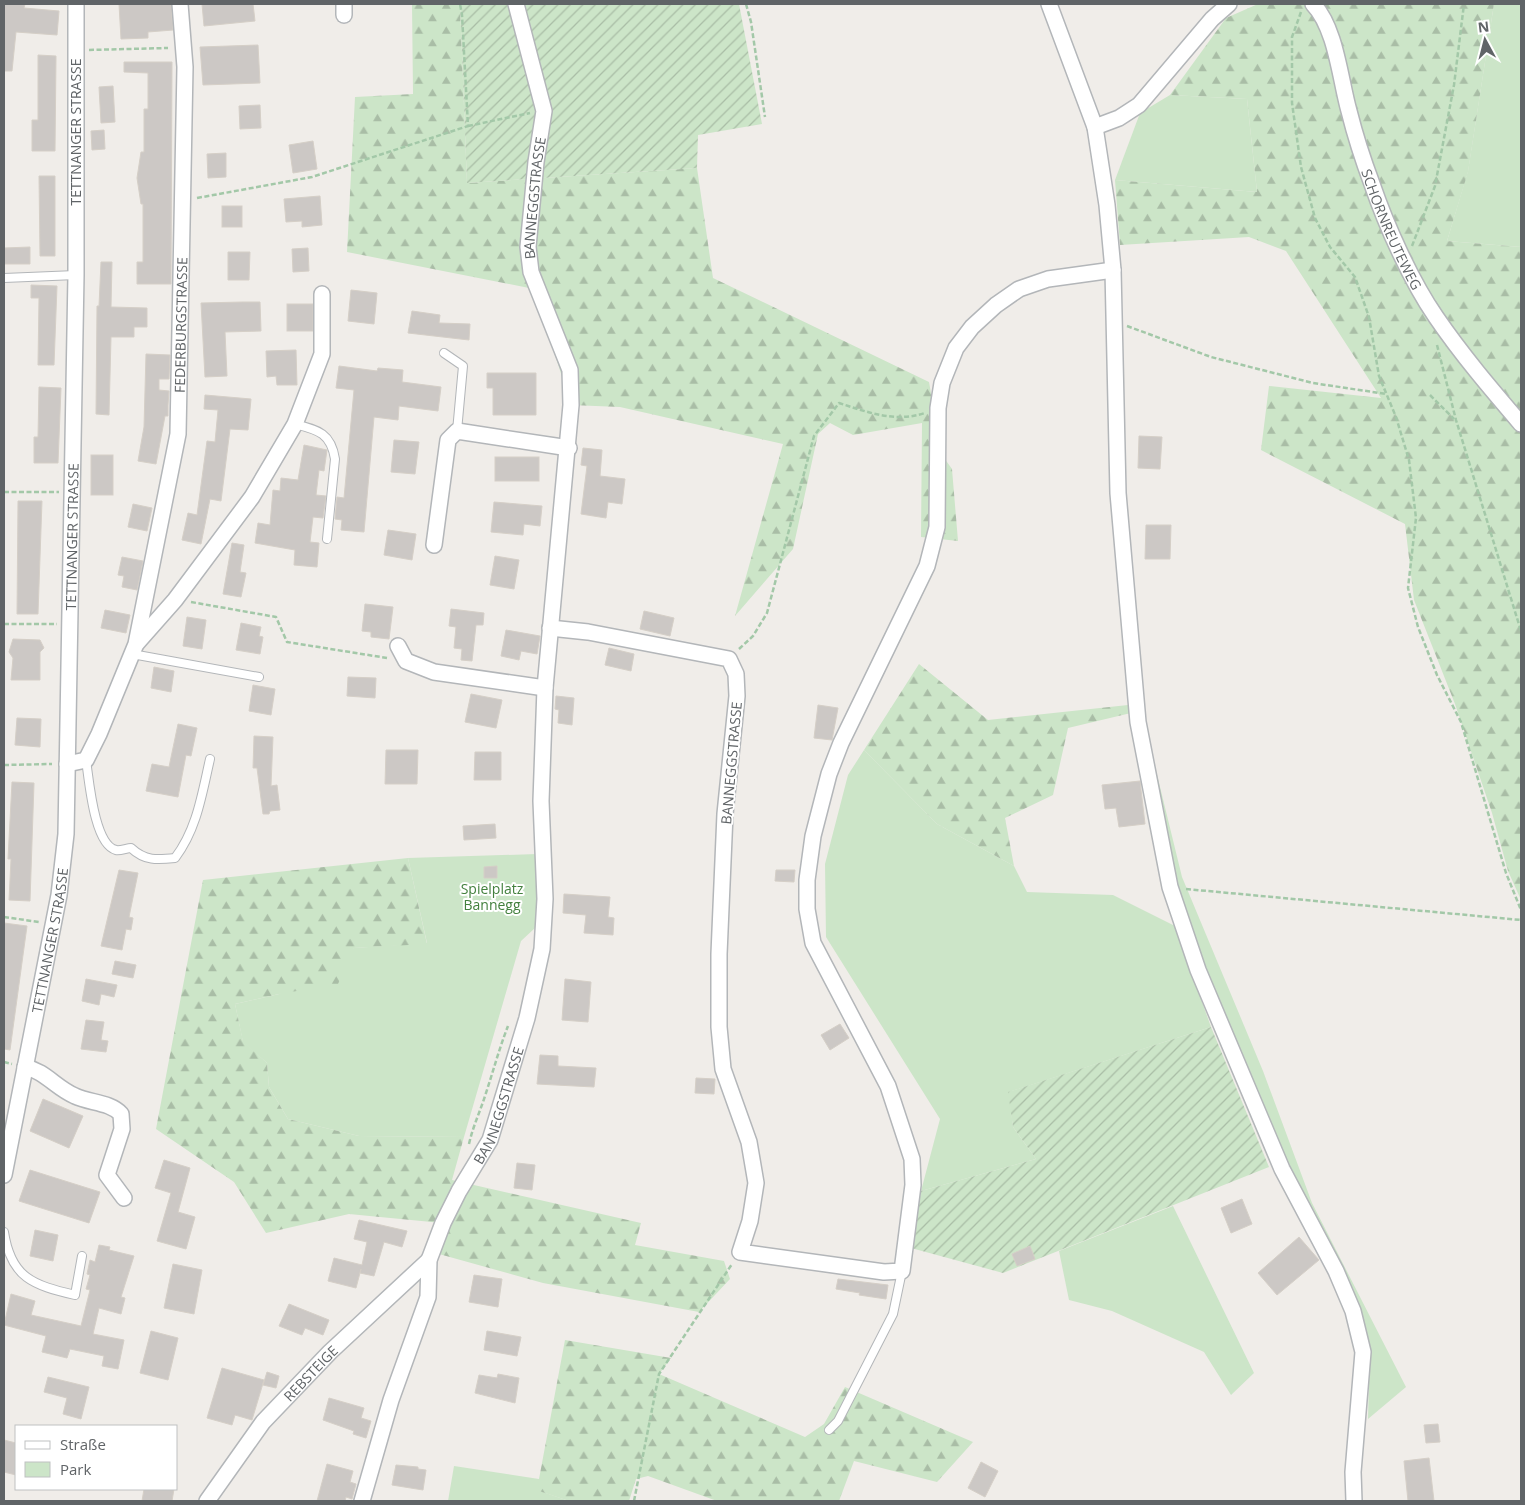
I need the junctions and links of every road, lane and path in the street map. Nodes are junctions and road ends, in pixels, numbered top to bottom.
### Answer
1 (76, 4) edge
2 (180, 4) edge
3 (460, 4) edge
4 (516, 4) edge
5 (746, 4) edge
6 (1049, 4) edge
7 (1229, 4) edge
8 (1464, 4) edge
9 (1311, 5) edge
10 (184, 48) junction
11 (75, 50) junction
12 (544, 111) junction
13 (765, 117) dead end
14 (468, 126) junction
15 (1095, 127) junction
16 (182, 200) junction
17 (1406, 262) junction
18 (1114, 270) junction
19 (76, 275) junction
20 (4, 278) edge
21 (322, 294) dead end
22 (1435, 316) junction
23 (1115, 321) junction
24 (444, 353) dead end
25 (1386, 394) junction
26 (1430, 395) dead end
27 (938, 408) junction
28 (1456, 420) junction
29 (295, 424) junction
30 (1521, 424) edge
31 (457, 431) junction
32 (569, 448) junction
33 (4, 492) edge
34 (45, 492) dead end
35 (327, 539) dead end
36 (434, 545) dead end
37 (175, 600) junction
38 (4, 624) edge
39 (45, 624) dead end
40 (550, 628) junction
41 (1521, 631) edge
42 (398, 646) dead end
43 (134, 649) junction
44 (729, 659) junction
45 (406, 661) junction
46 (259, 677) dead end
47 (545, 688) junction
48 (86, 760) junction
49 (210, 760) dead end
50 (4, 764) edge
51 (67, 764) junction
52 (1170, 887) junction
53 (1521, 910) edge
54 (4, 917) edge
55 (1521, 920) edge
56 (53, 924) junction
57 (510, 1020) dead end
58 (25, 1067) junction
59 (468, 1150) dead end
60 (4, 1174) edge
61 (124, 1198) dead end
62 (4, 1232) edge
63 (740, 1252) junction
64 (82, 1256) dead end
65 (430, 1260) junction
66 (902, 1271) junction
67 (829, 1430) dead end
68 (207, 1501) edge
69 (362, 1501) edge
70 (634, 1501) edge
71 (1354, 1501) edge

1 - 11 street, TETTNANGER STRASSE
2 - 10 street, FEDERBURGSTRASSE
3 - 14 path
4 - 12 street, BANNEGGSTRASSE
5 - 13 path
6 - 15 street
7 - 15 street
8 - 17 path
9 - 17 street, SCHORNREUTEWEG
9 - 25 path
10 - 11 path
10 - 16 street, FEDERBURGSTRASSE
11 - 19 street, TETTNANGER STRASSE
12 - 14 path
12 - 32 street, BANNEGGSTRASSE
14 - 16 path
15 - 18 street
16 - 43 street, FEDERBURGSTRASSE
17 - 22 street, SCHORNREUTEWEG
18 - 23 street
18 - 27 street
19 - 20 lane
19 - 51 street, TETTNANGER STRASSE
21 - 29 street, FEDERBURGSTRASSE
22 - 28 path
22 - 30 street, SCHORNREUTEWEG
23 - 25 path
23 - 52 street
24 - 31 lane
25 - 53 path
26 - 28 path
27 - 44 path
27 - 66 street
28 - 41 path
29 - 35 lane
29 - 37 street, FEDERBURGSTRASSE
31 - 32 street
31 - 36 street
32 - 40 street, BANNEGGSTRASSE
33 - 34 path
37 - 43 street, FEDERBURGSTRASSE
37 - 45 path
38 - 39 path
40 - 44 street
40 - 47 street, BANNEGGSTRASSE
42 - 45 street
43 - 46 lane
43 - 48 street, FEDERBURGSTRASSE
44 - 63 street, BANNEGGSTRASSE
45 - 47 street
47 - 65 street, BANNEGGSTRASSE
48 - 49 lane
48 - 51 street
50 - 51 path
51 - 56 street, TETTNANGER STRASSE
52 - 55 path
52 - 71 street
54 - 56 path
56 - 58 street, TETTNANGER STRASSE
57 - 59 path
58 - 60 street, TETTNANGER STRASSE
58 - 61 street
62 - 64 lane
63 - 66 street
63 - 70 path
65 - 68 street, REBSTEIGE
65 - 69 street, BANNEGGSTRASSE
66 - 67 lane

